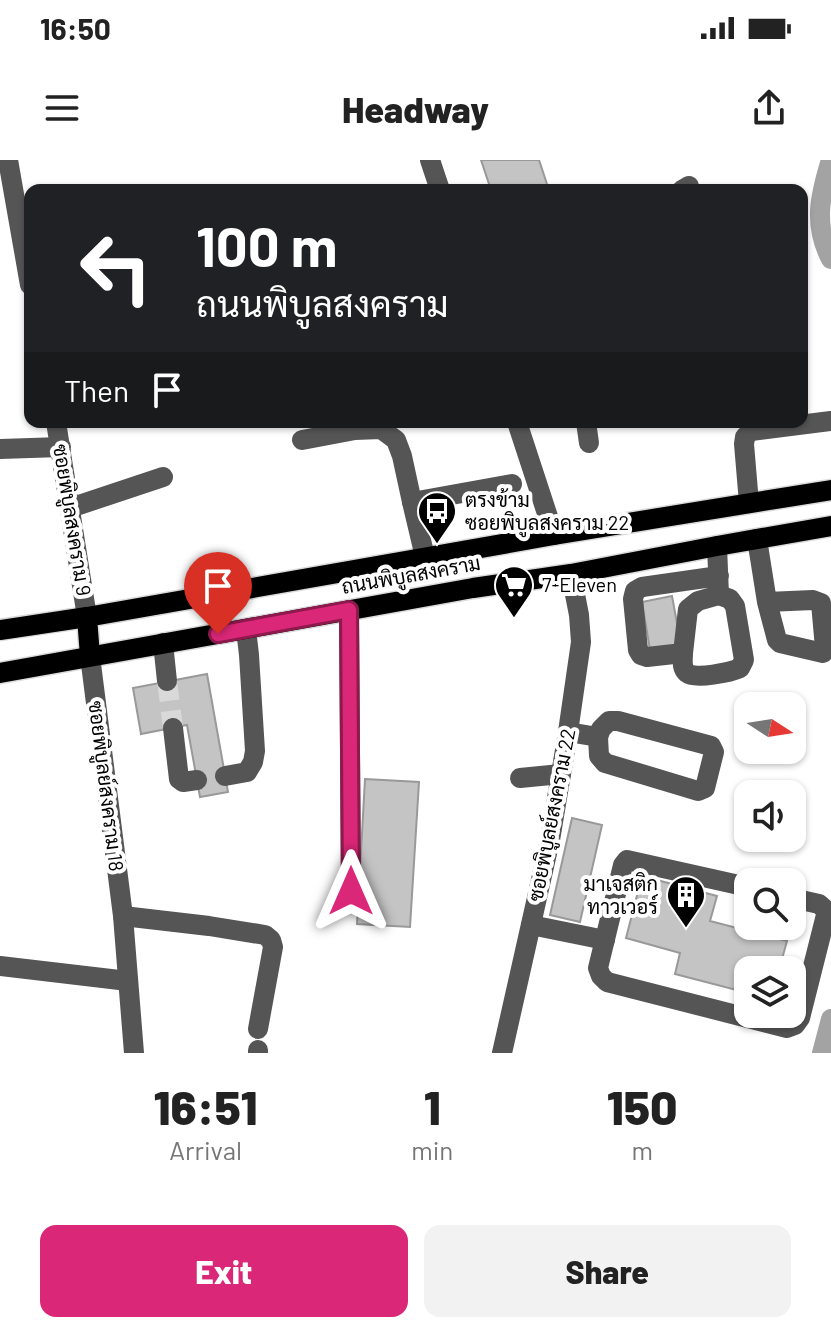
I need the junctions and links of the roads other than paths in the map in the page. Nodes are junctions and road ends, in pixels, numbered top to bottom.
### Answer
1 (8, 160) edge
2 (430, 160) edge
3 (438, 184) edge
4 (8, 218) edge
5 (24, 267) edge
6 (831, 421) edge
7 (808, 424) edge
8 (57, 428) edge
9 (519, 428) edge
10 (587, 428) edge
11 (775, 428) edge
12 (302, 440) dead end
13 (589, 443) dead end
14 (61, 447) junction
15 (0, 449) edge
16 (163, 477) dead end
17 (512, 484) dead end
18 (831, 490) edge
19 (412, 502) junction
20 (749, 503) junction
21 (70, 508) junction
22 (831, 526) edge
23 (554, 535) junction
24 (757, 539) junction
25 (717, 546) junction
26 (425, 557) junction
27 (571, 574) junction
28 (719, 586) junction
29 (767, 602) dead end
30 (349, 610) junction
31 (87, 617) junction
32 (246, 629) junction
33 (0, 630) edge
34 (163, 643) junction
35 (683, 653) junction
36 (90, 656) junction
37 (0, 673) edge
38 (167, 681) tunnel mouth
39 (173, 728) tunnel mouth
40 (568, 732) junction
41 (598, 737) junction
42 (561, 774) junction
43 (225, 776) dead end
44 (520, 778) dead end
45 (197, 780) dead end
46 (734, 884) edge
47 (351, 891) dead end
48 (806, 901) edge
49 (123, 916) junction
50 (531, 925) junction
51 (605, 940) junction
52 (0, 966) edge
53 (128, 981) junction
54 (258, 1029) dead end
55 (134, 1053) edge
56 (502, 1053) edge

1 - 4 street
2 - 3 street
4 - 5 street
6 - 7 street
8 - 14 street, ซอยพิบูลสงคราม 9
9 - 23 street
10 - 13 street
11 - 20 street
12 - 19 street
14 - 15 street
14 - 21 street, ซอยพิบูลสงคราม 9
16 - 21 street
17 - 19 street
18 - 20 main road, ถนนพิบูลสงคราม
19 - 26 street
20 - 23 main road, ถนนพิบูลสงคราม
21 - 31 street, ซอยพิบูลสงคราม 9
22 - 24 main road, ถนนพิบูลสงคราม
23 - 26 main road, ถนนพิบูลสงคราม
24 - 25 main road, ถนนพิบูลสงคราม
24 - 29 street
25 - 27 main road, ถนนพิบูลสงคราม
25 - 28 street
26 - 31 main road, ถนนพิบูลสงคราม
27 - 30 main road, ถนนพิบูลสงคราม
27 - 40 street, ซอยพิบูลย์สงคราม 22
28 - 35 street
28 - 35 street
28 - 35 street
30 - 32 main road, ถนนพิบูลสงคราม
30 - 47 street
31 - 33 main road, ถนนพิบูลสงคราม
31 - 36 main road
32 - 34 main road, ถนนพิบูลสงคราม
32 - 43 street
34 - 36 main road, ถนนพิบูลสงคราม
34 - 38 street
36 - 37 main road, ถนนพิบูลสงคราม
36 - 49 street, ซอยพิบูลย์สงคราม 18
39 - 45 street
40 - 41 street
40 - 42 street, ซอยพิบูลย์สงคราม 22
41 - 41 street
42 - 44 street
42 - 50 street, ซอยพิบูลย์สงคราม 22
46 - 51 street
48 - 51 street
49 - 53 street, ซอยพิบูลย์สงคราม 18
49 - 54 street
50 - 51 street
50 - 56 street, ซอยพิบูลย์สงคราม 22
52 - 53 street
53 - 55 street, ซอยพิบูลย์สงคราม 18

